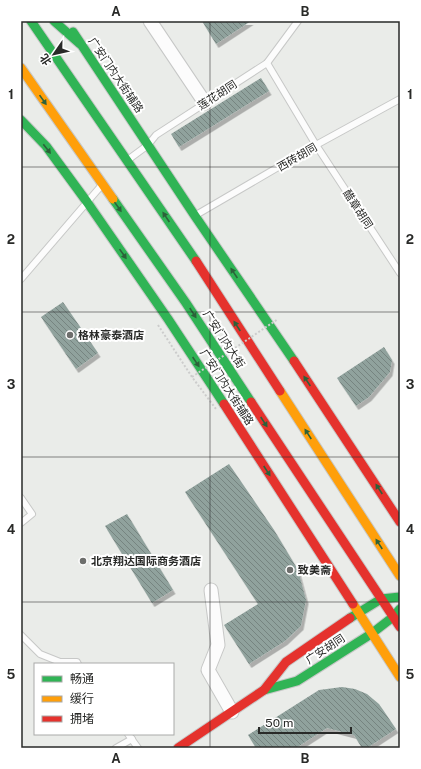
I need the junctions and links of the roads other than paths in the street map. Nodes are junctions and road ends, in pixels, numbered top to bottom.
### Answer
1 (31, 21) edge
2 (54, 21) edge
3 (65, 21) edge
4 (150, 21) edge
5 (298, 21) edge
6 (80, 44) junction
7 (267, 63) junction
8 (21, 68) edge
9 (400, 99) edge
10 (205, 103) junction
11 (21, 120) edge
12 (148, 144) junction
13 (316, 145) junction
14 (127, 160) junction
15 (102, 184) junction
16 (87, 202) junction
17 (195, 216) junction
18 (400, 273) edge
19 (21, 279) edge
20 (21, 498) edge
21 (400, 522) edge
22 (21, 523) edge
23 (400, 576) edge
24 (211, 590) dead end
25 (400, 597) edge
26 (381, 599) junction
27 (400, 609) edge
28 (358, 613) junction
29 (393, 617) junction
30 (400, 627) edge
31 (371, 634) junction
32 (21, 635) edge
33 (78, 663) edge
34 (400, 677) edge
35 (264, 690) junction
36 (232, 712) junction
37 (130, 737) edge
38 (116, 748) edge
39 (138, 748) edge
40 (178, 748) edge

1 - 14 street, 广安门内大街
2 - 6 street
3 - 6 street, 广安门内大街辅路
4 - 10 street
5 - 7 lane, 莲花胡同
6 - 12 street, 广安门内大街辅路
7 - 10 lane, 莲花胡同
7 - 13 lane, 醋章胡同
8 -> 15 street, 广安门内大街
9 - 13 lane, 西砖胡同
10 - 12 lane, 莲花胡同
11 -> 16 street, 广安门内大街辅路
12 - 14 lane, 莲花胡同
12 - 17 street, 广安门内大街辅路
13 - 17 lane, 西砖胡同
13 - 18 lane, 醋章胡同
23 -> 14 street, 广安门内大街
15 - 16 lane
15 -> 26 street, 广安门内大街
16 - 19 lane
16 -> 28 street, 广安门内大街辅路
21 -> 17 street, 广安门内大街辅路
20 - 22 lane
24 - 36 street
25 - 26 street
26 - 28 street, 广安胡同
26 - 29 street, 广安门内大街
27 - 29 street, 广安胡同
28 - 31 street, 广安门内大街辅路
28 - 35 street, 广安胡同
29 - 30 street, 广安门内大街
29 - 31 street, 广安胡同
31 - 34 street, 广安门内大街辅路
31 - 35 street, 广安胡同
32 - 33 lane
35 - 36 street, 广安胡同
36 - 40 street, 广安胡同
37 - 38 lane
37 - 39 lane

